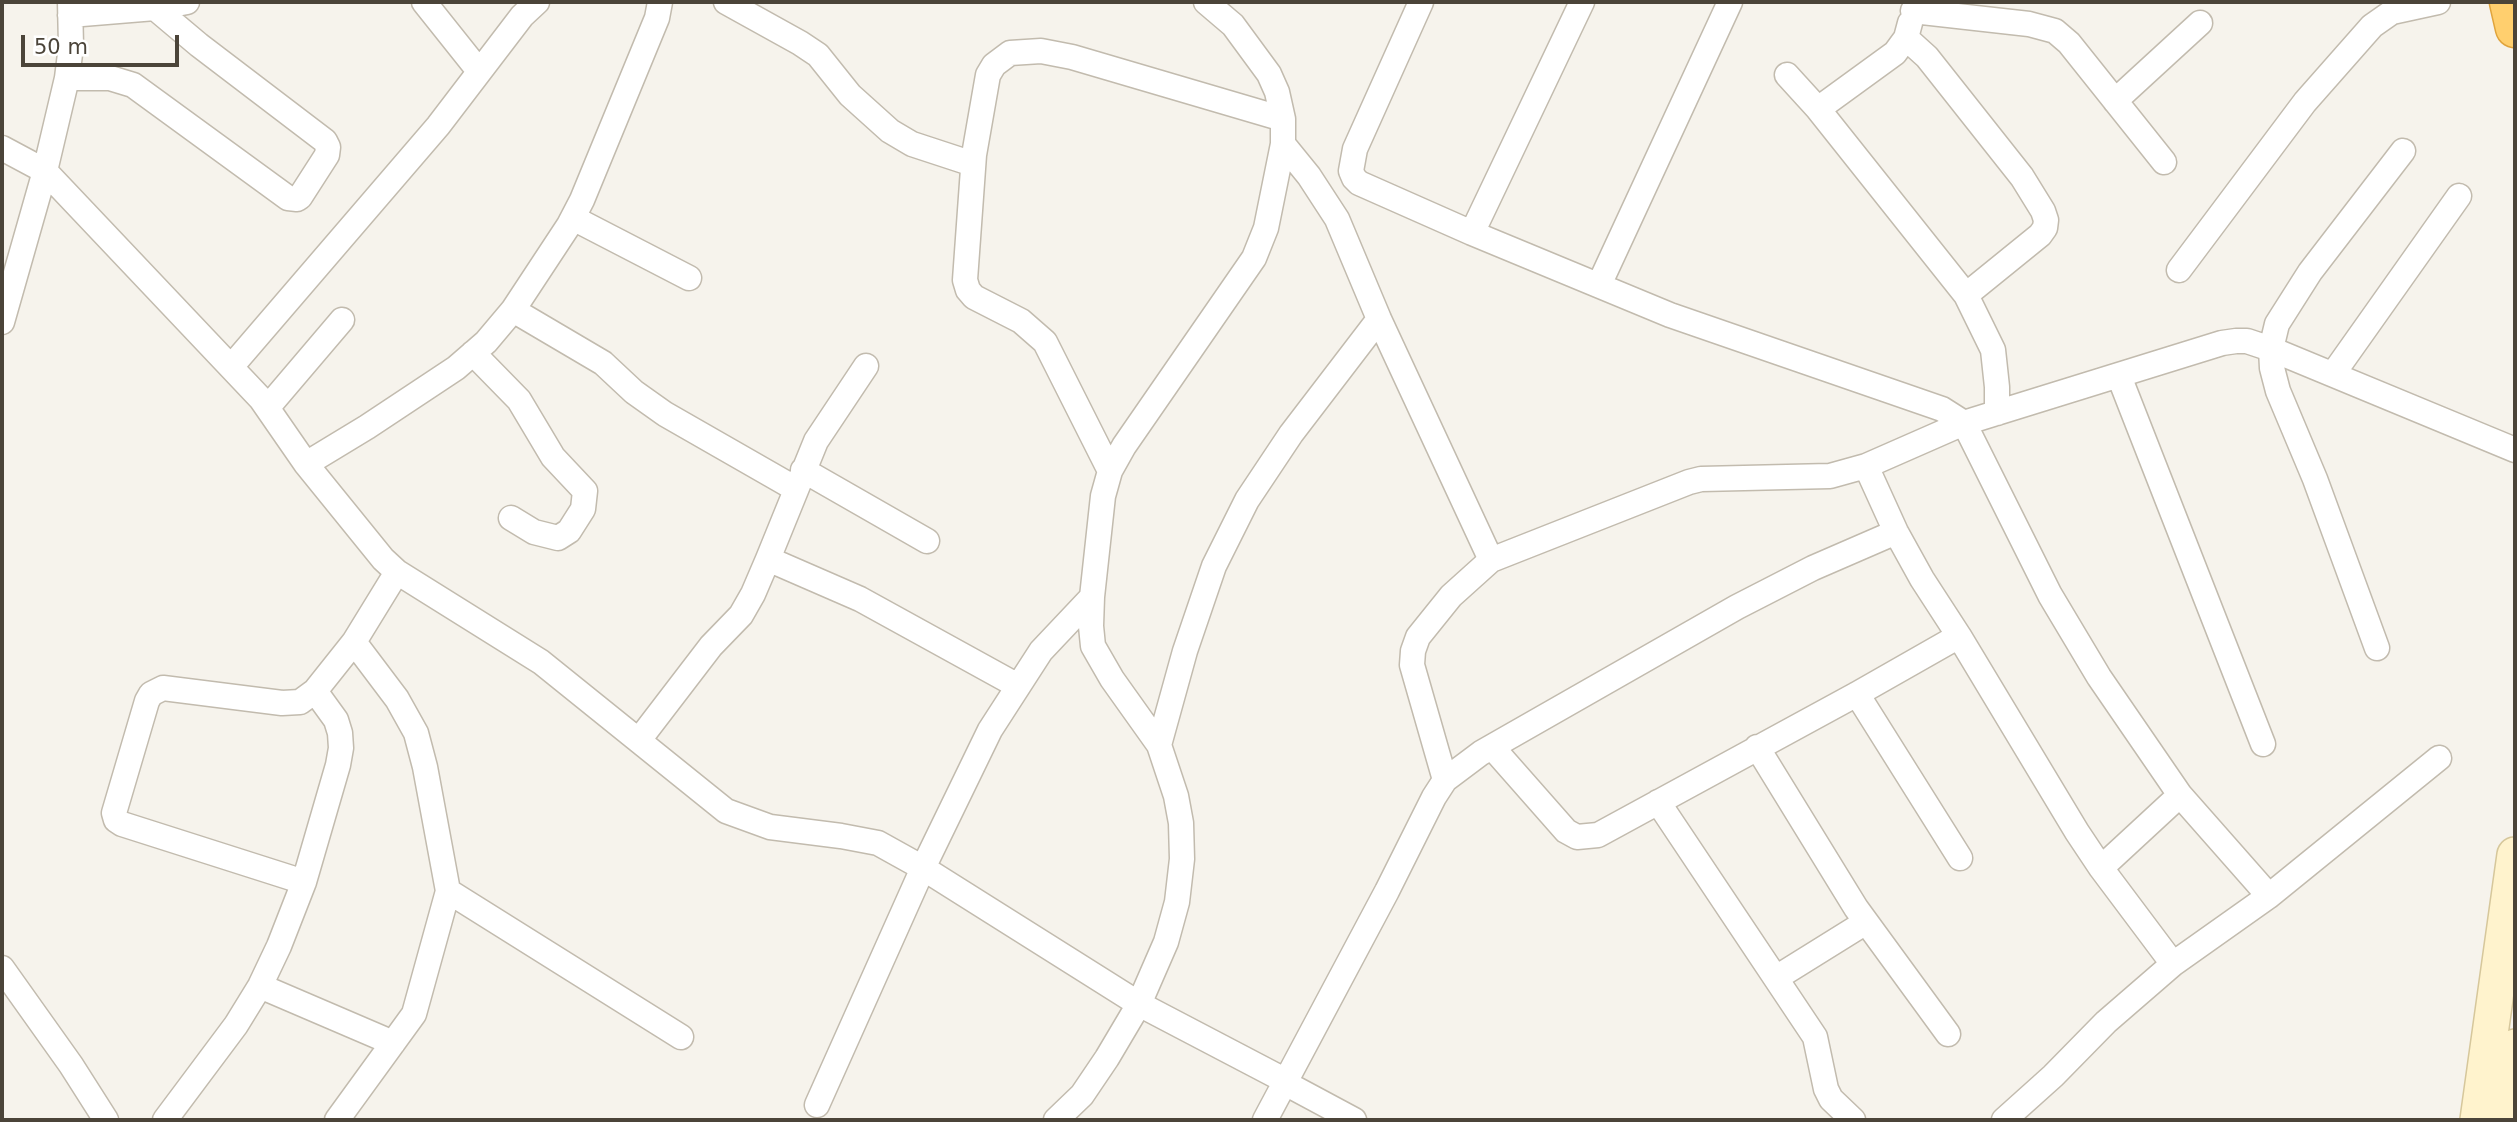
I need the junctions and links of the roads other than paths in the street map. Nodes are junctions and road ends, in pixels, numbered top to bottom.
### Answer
1 (187, 2) edge
2 (424, 2) edge
3 (537, 2) edge
4 (660, 2) edge
5 (726, 2) edge
6 (1206, 2) edge
7 (1421, 2) edge
8 (1581, 2) edge
9 (1730, 2) edge
10 (2438, 2) edge
11 (2508, 2) edge
12 (1914, 6) edge
13 (70, 8) edge
14 (155, 8) junction
15 (2200, 23) dead end
16 (2515, 28) edge
17 (1906, 38) junction
18 (479, 71) junction
19 (1787, 75) dead end
20 (66, 78) junction
21 (2115, 101) junction
22 (1818, 109) junction
23 (1283, 119) junction
24 (1283, 144) junction
25 (2, 148) edge
26 (2403, 151) dead end
27 (2164, 162) dead end
28 (973, 164) junction
29 (45, 171) junction
30 (2459, 196) dead end
31 (573, 218) junction
32 (1472, 233) junction
33 (2179, 270) dead end
34 (689, 278) dead end
35 (1599, 285) junction
36 (1966, 295) junction
37 (513, 310) junction
38 (1380, 319) junction
39 (342, 320) dead end
40 (2, 322) edge
41 (2271, 349) junction
42 (473, 353) junction
43 (866, 366) dead end
44 (231, 367) junction
45 (2333, 374) junction
46 (2119, 376) junction
47 (268, 407) junction
48 (1997, 413) junction
49 (1964, 423) junction
50 (2515, 450) edge
51 (306, 464) junction
52 (1866, 466) junction
53 (1110, 471) junction
54 (799, 480) junction
55 (512, 518) dead end
56 (1896, 532) junction
57 (927, 541) dead end
58 (768, 559) junction
59 (1491, 559) junction
60 (397, 572) junction
61 (1092, 597) junction
62 (1959, 636) junction
63 (354, 642) junction
64 (2377, 648) dead end
65 (1018, 686) junction
66 (315, 691) junction
67 (1857, 694) junction
68 (639, 740) junction
69 (2263, 744) dead end
70 (1160, 745) junction
71 (1492, 747) junction
72 (1757, 747) junction
73 (2440, 758) dead end
74 (1445, 780) junction
75 (2180, 795) junction
76 (1658, 802) junction
77 (2515, 855) edge
78 (1960, 858) dead end
79 (923, 868) junction
80 (2101, 868) junction
81 (304, 882) junction
82 (448, 891) junction
83 (2269, 897) junction
84 (1866, 922) junction
85 (2173, 964) junction
86 (2, 968) edge
87 (1776, 978) junction
88 (260, 986) junction
89 (1139, 1004) junction
90 (1948, 1034) dead end
91 (681, 1037) dead end
92 (393, 1043) junction
93 (2515, 1047) edge
94 (1286, 1082) junction
95 (817, 1105) dead end
96 (178, 1115) edge
97 (106, 1120) edge
98 (337, 1120) edge
99 (1056, 1120) edge
100 (1265, 1120) edge
101 (1354, 1120) edge
102 (1853, 1120) edge
103 (2004, 1120) edge
104 (2478, 1120) edge
105 (2506, 1120) edge

1 - 14 street
2 - 18 street
3 - 18 street
4 - 31 street
5 - 28 street
6 - 23 street
7 - 32 street
8 - 32 street
9 - 35 street
10 - 33 street
11 - 16 highway
12 - 17 street
12 - 21 street
13 - 14 street
13 - 20 street
14 - 20 street
15 - 21 street
17 - 22 street
17 - 36 street
18 - 44 street
19 - 22 street
20 - 29 street
21 - 27 street
22 - 36 street
23 - 24 street
23 - 28 street
24 - 38 street
24 - 53 street
25 - 29 street
26 - 41 street
28 - 53 street
29 - 40 street
29 - 44 street
30 - 45 street
31 - 34 street
31 - 37 street
32 - 35 street
35 - 49 street
36 - 48 street
37 - 42 street
37 - 54 street
38 - 59 street
38 - 70 street
39 - 47 street
41 - 45 street
41 - 46 street
41 - 64 street
42 - 51 street
42 - 55 street
43 - 54 street
44 - 47 street
45 - 50 street
46 - 48 street
46 - 69 street
47 - 51 street
48 - 49 street
49 - 52 street
49 - 75 street
51 - 60 street
52 - 56 street
52 - 59 street
53 - 61 street
54 - 57 street
54 - 58 street
56 - 62 street
56 - 71 street
58 - 65 street
58 - 68 street
59 - 74 street
60 - 63 street
60 - 68 street
61 - 65 street
61 - 70 street
62 - 67 street
62 - 80 street
63 - 66 street
63 - 82 street
65 - 79 street
66 - 81 street
66 - 81 street
67 - 72 street
67 - 78 street
68 - 79 street
70 - 89 street
71 - 74 street
71 - 76 street
72 - 76 street
72 - 84 street
73 - 83 street
74 - 94 street
75 - 80 street
75 - 83 street
76 - 87 street
77 - 104 main road
79 - 89 street
79 - 95 street
80 - 85 street
81 - 88 street
82 - 91 street
82 - 92 street
83 - 85 street
84 - 87 street
84 - 90 street
85 - 103 street
86 - 97 street
87 - 102 street
88 - 92 street
88 - 96 street
89 - 94 street
89 - 99 street
92 - 98 street
93 - 105 main road
94 - 100 street
94 - 101 street

